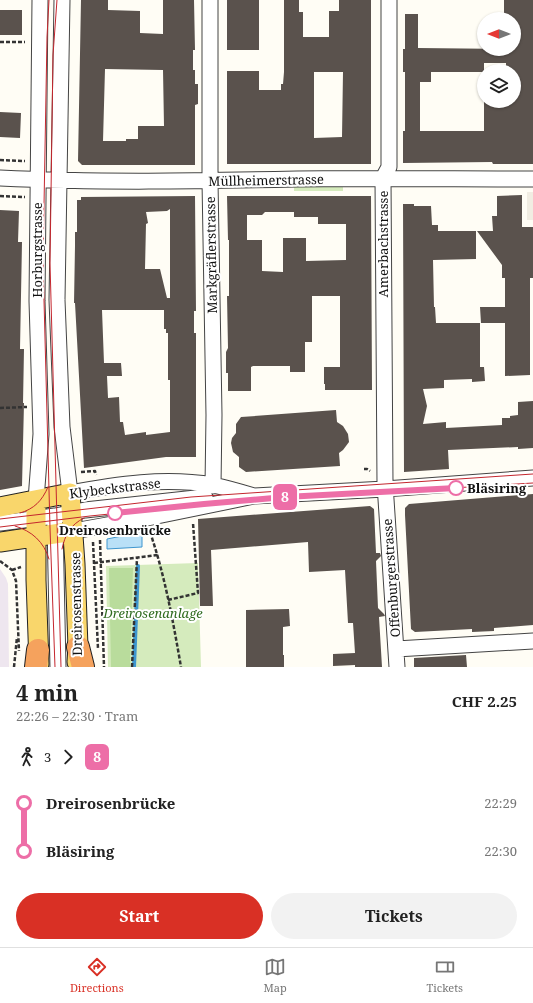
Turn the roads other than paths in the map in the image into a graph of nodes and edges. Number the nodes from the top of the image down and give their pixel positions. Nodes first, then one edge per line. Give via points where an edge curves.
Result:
1 (40, 0) edge
2 (62, 0) edge
3 (210, 0) edge
4 (388, 0) edge
5 (0, 178) edge
6 (383, 178) junction
7 (533, 179) edge
8 (38, 180) junction
9 (59, 180) junction
10 (210, 180) junction
11 (533, 478) edge
12 (213, 486) junction
13 (385, 489) junction
14 (70, 493) junction
15 (254, 496) junction
16 (0, 507) edge
17 (36, 518) junction
18 (0, 523) edge
19 (75, 526) junction
20 (2, 542) edge
21 (36, 566) junction
22 (533, 641) edge
23 (396, 649) junction
24 (84, 657) edge
25 (33, 660) edge
26 (58, 667) edge
27 (397, 667) edge

1 - 8 street, Horburgstrasse
2 - 9 street, Horburgstrasse
3 - 10 street, Markgräflerstrasse
4 - 6 street, Amerbachstrasse via 389,167
5 - 8 street, Müllheimerstrasse
6 - 7 street, Müllheimerstrasse
6 - 10 street, Müllheimerstrasse
6 - 13 street, Amerbachstrasse
8 - 9 street, Müllheimerstrasse
8 - 17 street, Horburgstrasse via 37,301 41,434
9 - 10 street, Müllheimerstrasse
9 - 14 street, Horburgstrasse via 57,300 62,427
10 - 12 street, Markgräflerstrasse
11 - 13 street, Klybeckstrasse
12 - 14 street, Klybeckstrasse via 145,482
12 - 15 street, Klybeckstrasse
13 - 15 street, Klybeckstrasse
13 - 23 street, Offenburgerstrasse
14 - 17 main road, Klybeckstrasse
14 - 19 main road, Dreirosenstrasse
15 - 19 street, Klybeckstrasse
15 - 19 street via 203,498
16 - 17 main road, Klybeckstrasse
17 - 18 street
17 - 19 main road, Klybeckstrasse
17 - 20 main road, Klybeckstrasse
17 - 21 main road
19 - 24 main road, Dreirosenstrasse
19 - 26 street
20 - 21 main road via 14,544 25,550
21 - 25 main road
22 - 23 street
23 - 27 street, Offenburgerstrasse

